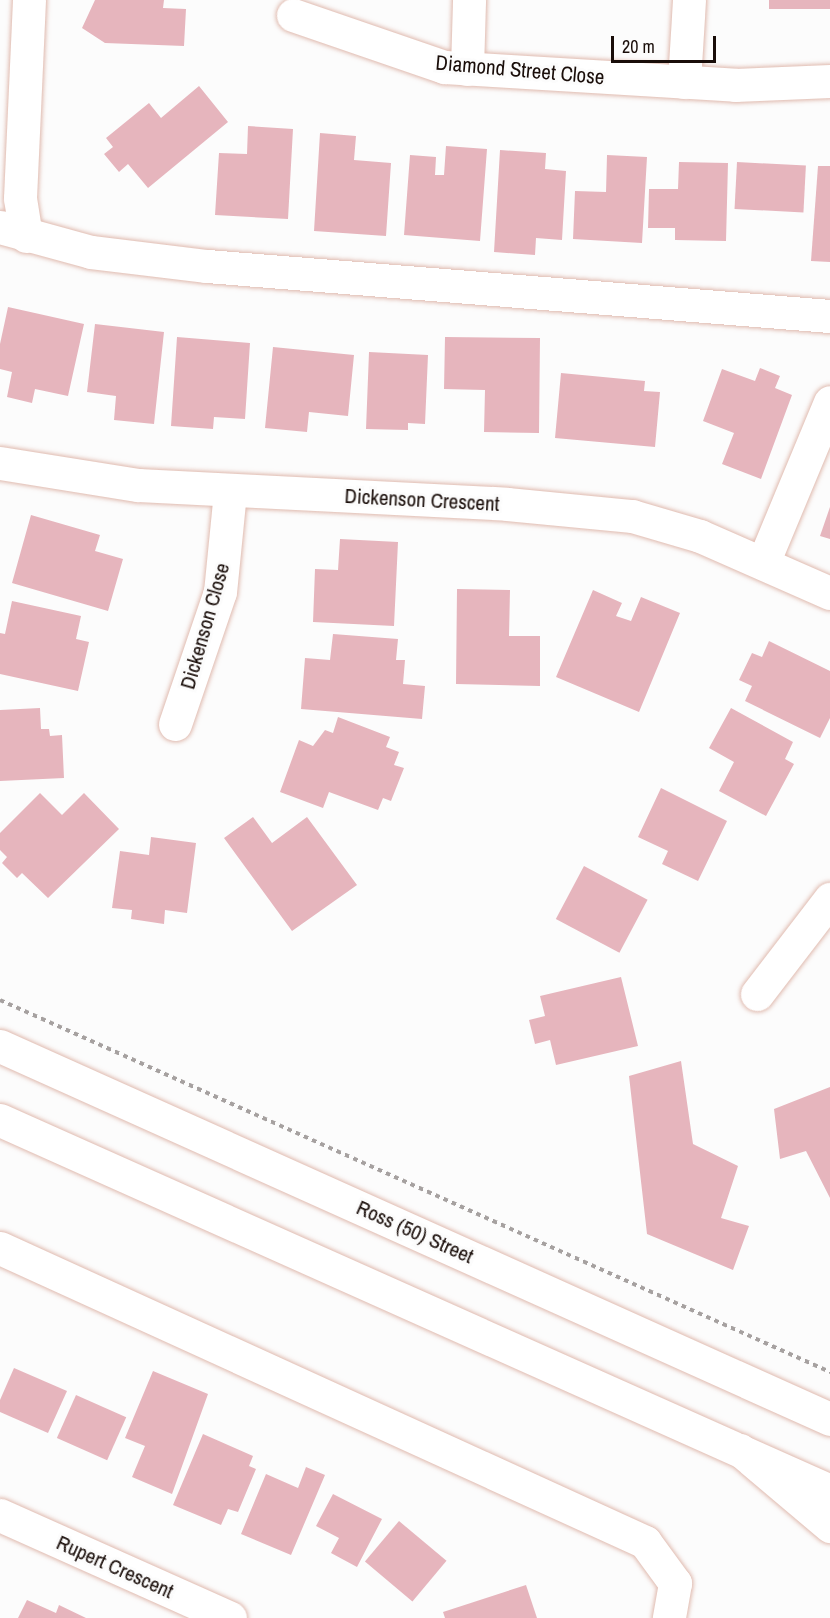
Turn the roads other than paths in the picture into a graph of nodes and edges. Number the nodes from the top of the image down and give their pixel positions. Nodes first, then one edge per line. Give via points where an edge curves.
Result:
1 (29, 0) edge
2 (469, 0) edge
3 (689, 0) edge
4 (293, 15) dead end
5 (467, 69) junction
6 (830, 81) edge
7 (684, 82) junction
8 (13, 232) edge
9 (830, 316) edge
10 (830, 402) edge
11 (0, 463) edge
12 (230, 491) junction
13 (763, 563) junction
14 (830, 593) edge
15 (175, 724) dead end
16 (830, 899) edge
17 (757, 994) dead end
18 (0, 1046) edge
19 (0, 1120) edge
20 (0, 1248) edge
21 (830, 1419) edge
22 (740, 1450) junction
23 (830, 1491) edge
24 (0, 1515) edge
25 (830, 1526) edge
26 (230, 1618) edge
27 (669, 1618) edge

1 - 8 street via 20,198
2 - 5 street
3 - 7 street
4 - 5 street, Diamond Street Close via 425,63
5 - 7 street, Diamond Street Close
6 - 7 street, Diamond Street Close
8 - 9 street via 91,252 207,266
10 - 13 street
11 - 12 street, Dickenson Crescent via 102,480
12 - 13 street, Dickenson Crescent via 507,504 632,516 700,536
12 - 15 street, Dickenson Close via 220,592
13 - 14 street, Dickenson Crescent
16 - 17 street
18 - 21 street, Ross (50) Street
19 - 22 street
20 - 27 street via 645,1542 675,1583
22 - 23 street
22 - 25 street
24 - 26 street, Rupert Crescent

